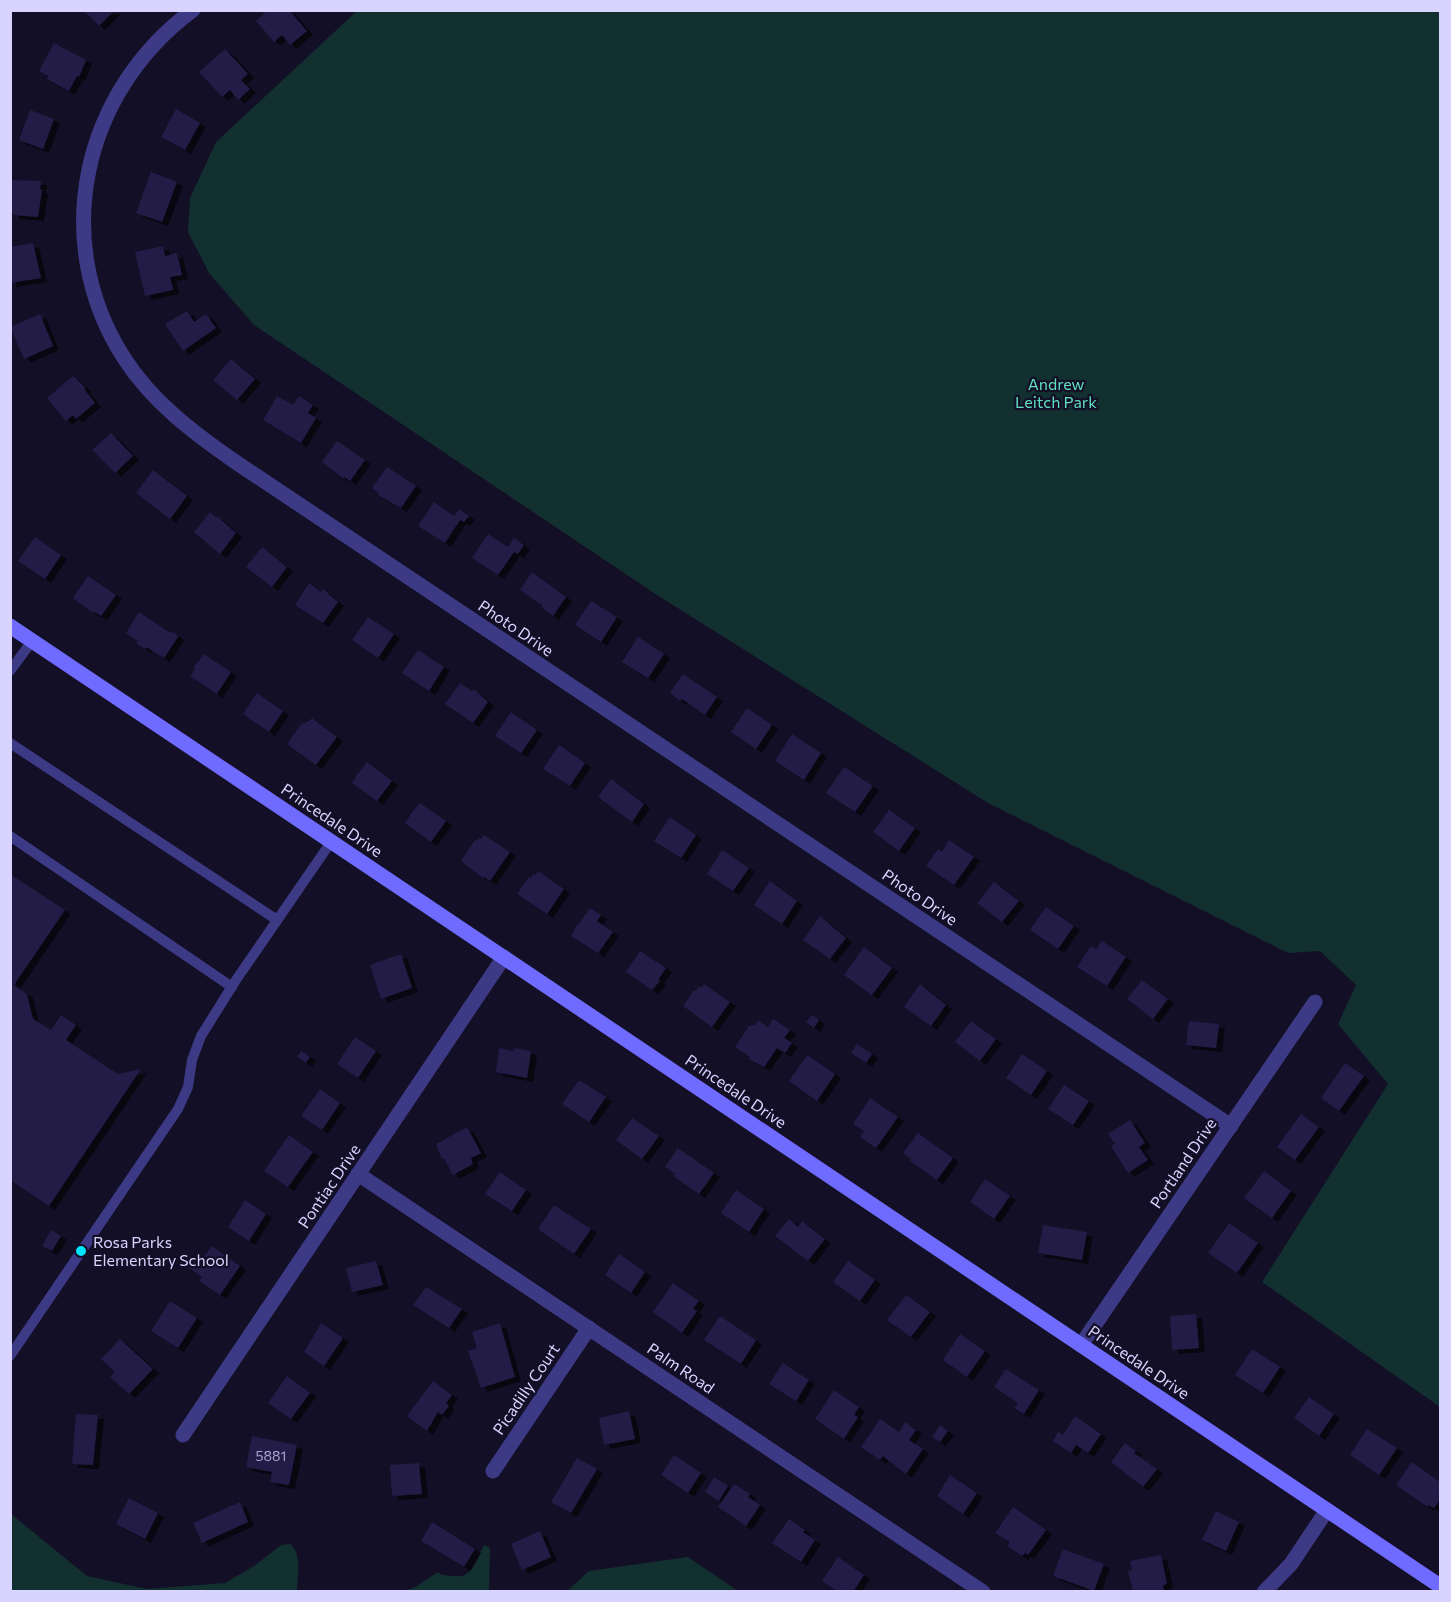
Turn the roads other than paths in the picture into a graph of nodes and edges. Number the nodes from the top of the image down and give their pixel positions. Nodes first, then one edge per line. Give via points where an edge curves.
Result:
1 (193, 10) edge
2 (10, 626) edge
3 (32, 641) junction
4 (10, 671) edge
5 (10, 743) edge
6 (10, 836) edge
7 (331, 842) junction
8 (277, 920) junction
9 (504, 957) junction
10 (232, 987) junction
11 (1315, 1002) dead end
12 (1231, 1126) junction
13 (358, 1174) junction
14 (589, 1328) junction
15 (1081, 1345) junction
16 (10, 1356) edge
17 (183, 1435) dead end
18 (493, 1471) dead end
19 (1327, 1510) junction
20 (1440, 1586) edge
21 (983, 1592) edge
22 (1264, 1592) edge

1 - 12 street, Photo Drive via 141,59 111,106 95,145 82,213 88,273 97,305 124,359 144,386 200,437 237,463
2 - 3 street, Princedale Drive
3 - 4 lane
3 - 7 street, Princedale Drive
5 - 8 lane
6 - 10 lane
7 - 8 lane
7 - 9 street, Princedale Drive
8 - 10 lane
9 - 13 street, Pontiac Drive
9 - 15 street, Princedale Drive
10 - 16 lane via 197,1044 183,1101
11 - 12 street, Portland Drive
12 - 15 street, Portland Drive
13 - 14 street, Palm Road
13 - 17 street, Pontiac Drive
14 - 18 street, Picadilly Court
14 - 21 street, Palm Road
15 - 19 street, Princedale Drive
19 - 20 street, Princedale Drive
19 - 22 street via 1291,1564

